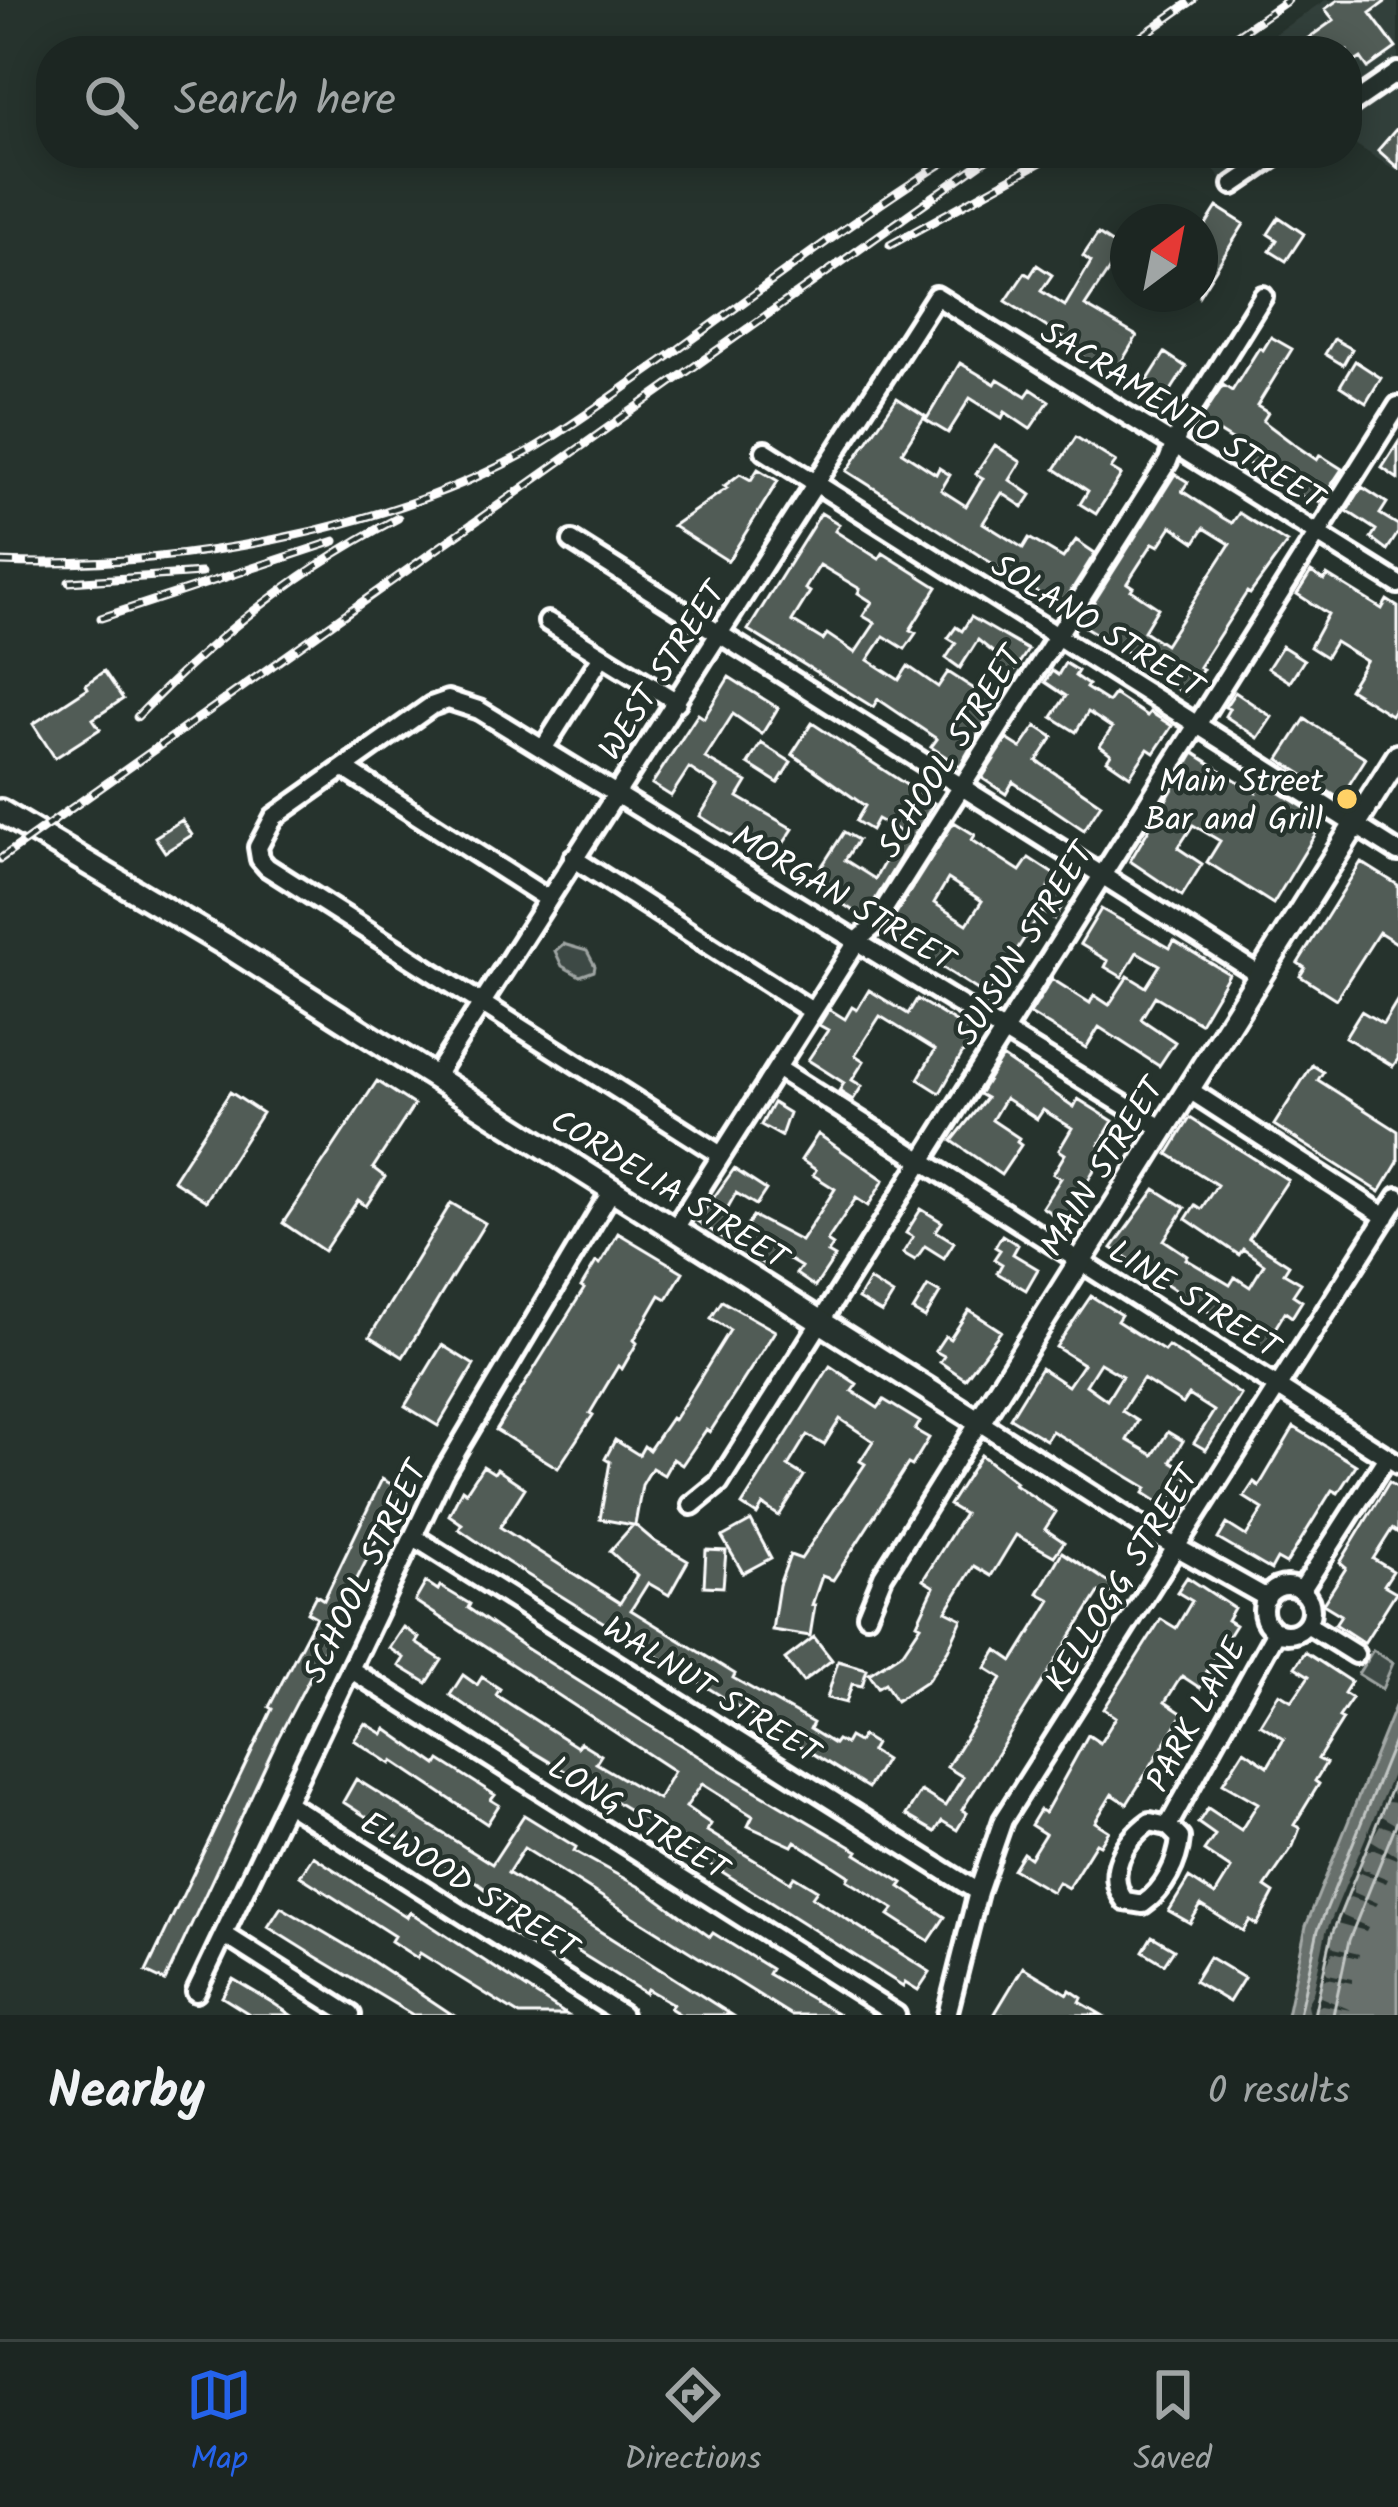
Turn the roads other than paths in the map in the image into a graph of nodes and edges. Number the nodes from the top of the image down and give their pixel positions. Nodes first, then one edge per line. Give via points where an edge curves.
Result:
1 (1398, 72) edge
2 (1362, 97) edge
3 (1257, 168) edge
4 (1233, 184) dead end
5 (936, 296) joint
6 (1263, 296) dead end
7 (1398, 406) edge
8 (1174, 444) junction
9 (764, 451) dead end
10 (816, 484) junction
11 (1318, 533) junction
12 (572, 542) dead end
13 (1398, 584) edge
14 (548, 622) dead end
15 (718, 636) junction
16 (1058, 636) junction
17 (602, 656) junction
18 (677, 703) junction
19 (1197, 723) junction
20 (543, 749) junction
21 (1398, 756) edge
22 (344, 769) junction
23 (961, 788) junction
24 (615, 793) junction
25 (0, 811) edge
26 (1355, 824) junction
27 (1398, 852) edge
28 (573, 858) junction
29 (1100, 875) junction
30 (548, 898) junction
31 (858, 940) junction
32 (1260, 975) junction
33 (481, 1004) junction
34 (812, 1011) junction
35 (1004, 1030) junction
36 (777, 1068) junction
37 (435, 1076) junction
38 (1188, 1089) junction
39 (1163, 1129) junction
40 (721, 1155) junction
41 (921, 1161) junction
42 (612, 1190) junction
43 (1398, 1197) edge
44 (1386, 1217) junction
45 (674, 1230) junction
46 (1080, 1262) junction
47 (820, 1322) junction
48 (1278, 1386) junction
49 (979, 1422) junction
50 (1392, 1460) edge
51 (692, 1505) dead end
52 (414, 1537) junction
53 (1177, 1545) junction
54 (1301, 1591) junction
55 (1267, 1598) junction
56 (868, 1615) dead end
57 (1307, 1624) junction
58 (1276, 1631) junction
59 (1355, 1654) dead end
60 (350, 1670) junction
61 (287, 1803) junction
62 (1168, 1826) junction
63 (978, 1892) junction
64 (225, 1935) junction
65 (196, 1992) dead end
66 (351, 2015) edge
67 (622, 2015) edge
68 (896, 2015) edge
69 (947, 2015) edge

1 - 2 street
3 - 4 street
5 - 8 street, SACRAMENTO STREET
5 - 10 street, WEST STREET
6 - 8 street, SCHOOL STREET
7 - 11 street, SUISUN STREET
8 - 11 street, SACRAMENTO STREET
8 - 16 street, SCHOOL STREET
9 - 10 street, SOLANO STREET
10 - 15 street, WEST STREET
10 - 16 street, SOLANO STREET
11 - 13 street, SACRAMENTO STREET
11 - 19 street, SUISUN STREET
12 - 15 street
14 - 17 street
15 - 18 street, WEST STREET
15 - 23 street
16 - 19 street, SOLANO STREET
16 - 23 street, SCHOOL STREET
17 - 18 street
17 - 20 street
18 - 24 street, WEST STREET
19 - 26 street, SOLANO STREET
19 - 29 street, SUISUN STREET
20 - 22 street, MORGAN STREET via 448,700
20 - 24 street, MORGAN STREET
21 - 26 main road, MAIN STREET
22 - 30 street
22 - 33 street via 274,818 261,835 260,859
23 - 29 street
23 - 31 street, SCHOOL STREET
24 - 28 street, WEST STREET
24 - 31 street, MORGAN STREET
25 - 37 main road, CORDELIA STREET
26 - 27 street, SOLANO STREET
26 - 32 main road, MAIN STREET
28 - 30 street, WEST STREET
28 - 34 street
29 - 32 street
29 - 35 street, SUISUN STREET
30 - 33 street, WEST STREET
31 - 34 street, SCHOOL STREET
31 - 35 street, MORGAN STREET
32 - 38 main road, MAIN STREET
33 - 37 street, WEST STREET
33 - 40 street
34 - 36 street, SCHOOL STREET
35 - 39 street, MORGAN STREET
35 - 41 street, SUISUN STREET
36 - 40 street, SCHOOL STREET
36 - 41 street, LINE STREET
37 - 42 main road, CORDELIA STREET
38 - 39 main road, MAIN STREET
38 - 44 street
39 - 46 main road, MAIN STREET
40 - 45 street, SCHOOL STREET
41 - 46 street, LINE STREET
41 - 47 street, SUISUN STREET
42 - 45 main road, CORDELIA STREET
42 - 52 street, SCHOOL STREET via 443,1474
43 - 44 street, KELLOGG STREET
44 - 48 street, KELLOGG STREET
45 - 47 main road, CORDELIA STREET
46 - 48 street, LINE STREET
46 - 49 main road, MAIN STREET
47 - 49 main road, CORDELIA STREET
47 - 51 street, SUISUN STREET via 719,1483
48 - 50 street, LINE STREET
48 - 53 street, KELLOGG STREET
49 - 53 street, CORDELIA STREET
49 - 56 street, MAIN STREET via 883,1576
50 - 54 street
52 - 60 street, SCHOOL STREET
52 - 63 street, WALNUT STREET
53 - 55 street, CORDELIA STREET
53 - 63 street, KELLOGG STREET via 1004,1820
54 - 55 street via 1279,1588
54 - 57 street via 1311,1610
55 - 58 street via 1265,1620
57 - 58 street
57 - 59 street
58 - 62 street, PARK LANE
60 - 61 street, SCHOOL STREET
60 - 68 street, LONG STREET
61 - 64 street, SCHOOL STREET
61 - 67 street, ELWOOD STREET
62 - 62 street, PARK LANE via 1150,1822 1136,1832 1114,1872 1125,1901 1155,1896 1178,1855 1180,1838
63 - 69 street, KELLOGG STREET
64 - 65 street, SCHOOL STREET
64 - 66 street

